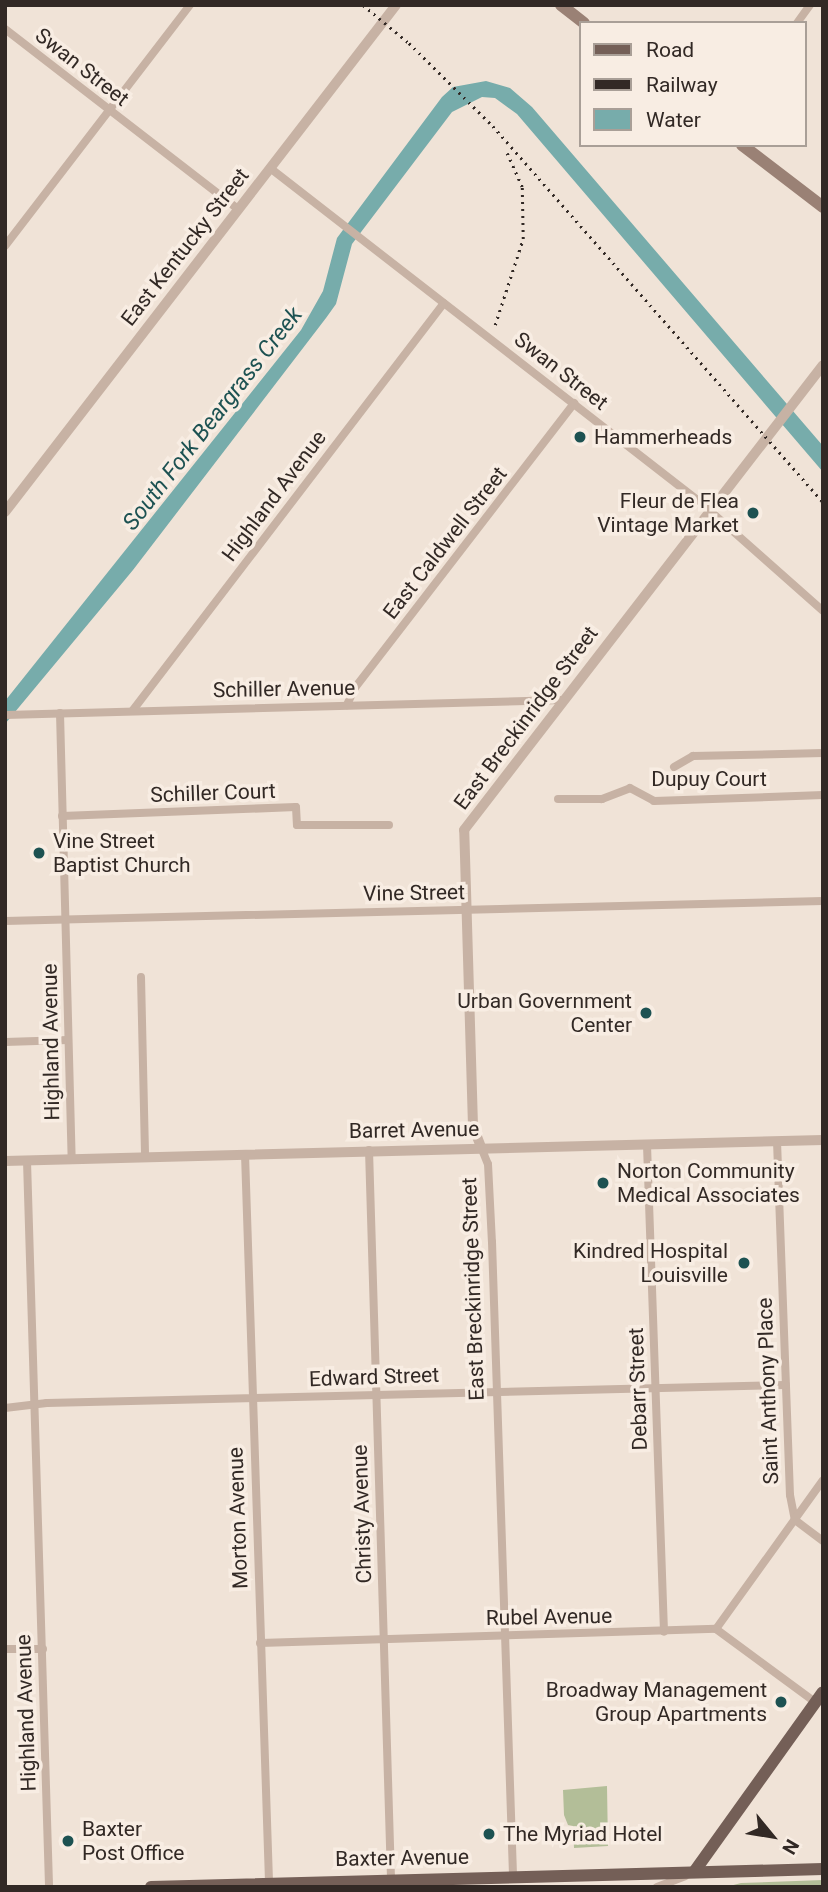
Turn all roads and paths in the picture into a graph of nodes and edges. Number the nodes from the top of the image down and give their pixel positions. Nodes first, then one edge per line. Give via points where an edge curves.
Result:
1 (190, 5) edge
2 (396, 5) edge
3 (561, 5) edge
4 (810, 5) edge
5 (581, 21) edge
6 (798, 21) edge
7 (5, 29) edge
8 (110, 110) junction
9 (745, 147) edge
10 (270, 168) junction
11 (823, 207) edge
12 (238, 209) junction
13 (5, 246) edge
14 (444, 303) junction
15 (823, 365) edge
16 (574, 403) junction
17 (709, 510) junction
18 (5, 512) edge
19 (823, 611) edge
20 (563, 701) junction
21 (347, 705) junction
22 (133, 710) junction
23 (60, 713) junction
24 (5, 715) edge
25 (823, 753) edge
26 (674, 767) dead end
27 (823, 795) edge
28 (558, 799) dead end
29 (62, 816) junction
30 (389, 825) dead end
31 (823, 901) edge
32 (466, 910) junction
33 (65, 920) junction
34 (5, 922) edge
35 (141, 977) dead end
36 (68, 1040) junction
37 (5, 1042) edge
38 (823, 1140) edge
39 (777, 1141) junction
40 (647, 1145) junction
41 (481, 1147) junction
42 (369, 1150) junction
43 (245, 1154) junction
44 (145, 1158) junction
45 (72, 1160) junction
46 (5, 1161) edge
47 (27, 1161) junction
48 (786, 1385) junction
49 (656, 1386) junction
50 (497, 1390) junction
51 (375, 1394) junction
52 (252, 1397) junction
53 (34, 1405) junction
54 (5, 1408) edge
55 (823, 1480) edge
56 (795, 1520) junction
57 (823, 1541) edge
58 (716, 1629) junction
59 (664, 1632) junction
60 (505, 1636) junction
61 (383, 1640) junction
62 (260, 1643) junction
63 (5, 1649) edge
64 (43, 1649) junction
65 (819, 1697) edge
66 (823, 1869) edge
67 (694, 1872) junction
68 (513, 1875) junction
69 (391, 1877) junction
70 (567, 1877) junction
71 (269, 1881) junction
72 (49, 1887) edge
73 (150, 1887) edge
74 (597, 1887) edge
75 (657, 1887) edge

1 - 8 street
2 - 10 street, East Kentucky Street
3 - 5 main road
4 - 6 street
7 - 8 street, Swan Street
8 - 12 street, Swan Street
8 - 13 street
9 - 11 main road
10 - 12 street, East Kentucky Street
10 - 14 street, Swan Street
12 - 18 street, East Kentucky Street
14 - 16 street, Swan Street
14 - 22 street, Highland Avenue
15 - 17 street, East Breckinridge Street
16 - 17 street, Swan Street
16 - 21 street, East Caldwell Street
17 - 19 street, Swan Street
17 - 20 street, East Breckinridge Street
20 - 21 street, Schiller Avenue
20 - 32 street, East Breckinridge Street via 464,830
21 - 22 street, Schiller Avenue
22 - 23 street, Schiller Avenue
23 - 24 street, Schiller Avenue
23 - 29 street, Highland Avenue
25 - 26 street via 693,756
27 - 28 street, Dupuy Court via 653,801 630,788 602,799
29 - 30 street, Schiller Court via 296,807 297,825
29 - 33 street, Highland Avenue
31 - 32 street, Vine Street
32 - 33 street, Vine Street
32 - 41 street, East Breckinridge Street via 473,1126
33 - 34 street, Vine Street
33 - 36 street, Highland Avenue
35 - 44 street
36 - 37 street
36 - 45 street, Highland Avenue
38 - 39 street, Barret Avenue
39 - 40 street, Barret Avenue
39 - 48 street, Saint Anthony Place
40 - 41 street, Barret Avenue
40 - 49 street, Debarr Street
41 - 42 street, Barret Avenue
41 - 50 street, East Breckinridge Street via 488,1164
42 - 43 street, Barret Avenue
42 - 51 street, Christy Avenue
43 - 44 street, Barret Avenue
43 - 52 street, Morton Avenue
44 - 45 street, Barret Avenue
45 - 47 street, Barret Avenue
46 - 47 street, Barret Avenue
47 - 53 street, Highland Avenue
48 - 49 street, Edward Street
48 - 56 street, Saint Anthony Place
49 - 50 street, Edward Street
49 - 59 street, Debarr Street
50 - 51 street, Edward Street
50 - 60 street, East Breckinridge Street
51 - 52 street, Edward Street
51 - 61 street, Christy Avenue
52 - 53 street, Edward Street
52 - 62 street, Morton Avenue
53 - 54 street, Edward Street
53 - 64 street, Highland Avenue
55 - 56 street
56 - 57 street
56 - 58 street
58 - 59 street, Rubel Avenue
58 - 65 street
59 - 60 street, Rubel Avenue
60 - 61 street, Rubel Avenue
60 - 68 street, East Breckinridge Street
61 - 62 street, Rubel Avenue
61 - 69 street, Christy Avenue
62 - 71 street, Morton Avenue
63 - 64 street
64 - 72 street, Highland Avenue
65 - 67 main road
66 - 67 main road, Baxter Avenue
67 - 70 main road, Baxter Avenue
67 - 75 street
68 - 69 main road, Baxter Avenue
68 - 70 main road, Baxter Avenue
69 - 71 main road, Baxter Avenue
70 - 74 main road
71 - 73 main road, Baxter Avenue

